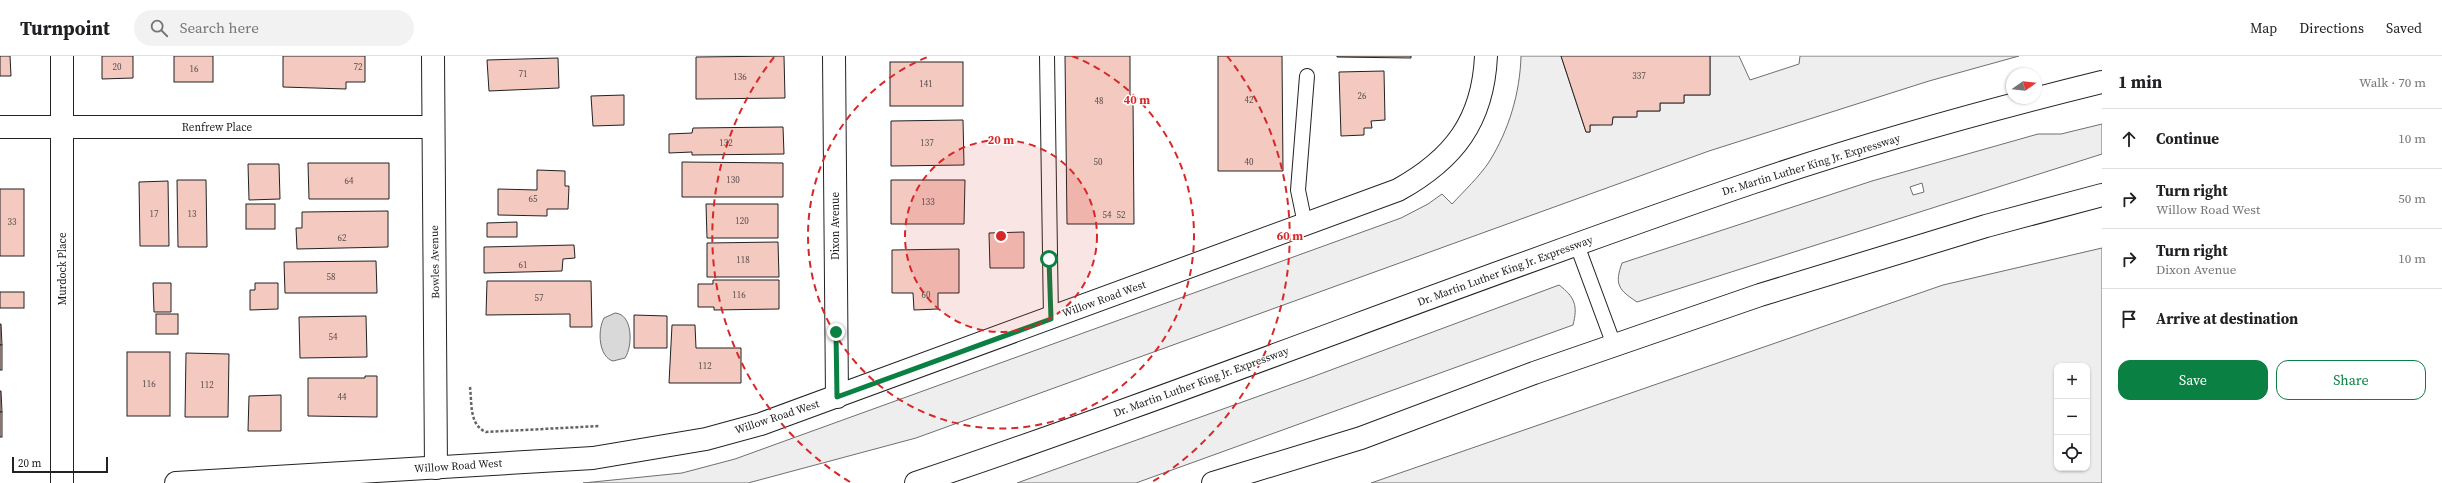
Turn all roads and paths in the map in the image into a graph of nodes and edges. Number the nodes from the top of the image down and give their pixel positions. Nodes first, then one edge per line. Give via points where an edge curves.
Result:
1 (62, 56) edge
2 (433, 56) edge
3 (834, 56) edge
4 (1047, 56) edge
5 (1486, 56) edge
6 (1307, 76) dead end
7 (2102, 82) edge
8 (0, 127) edge
9 (433, 127) junction
10 (61, 128) junction
11 (2102, 194) edge
12 (1305, 224) junction
13 (1577, 245) junction
14 (1051, 319) junction
15 (1614, 345) junction
16 (470, 387) dead end
17 (837, 397) junction
18 (601, 426) dead end
19 (1361, 438) junction
20 (436, 468) junction
21 (62, 483) edge
22 (176, 483) edge
23 (916, 483) edge
24 (1213, 483) edge
25 (1260, 483) edge

1 - 10 main road, Murdock Place
2 - 9 main road, Bowles Avenue
3 - 17 main road, Dixon Avenue
4 - 14 lane
5 - 12 main road, Willow Road West via 1476,111 1466,132 1451,152 1421,177 1398,190
6 - 12 lane via 1298,190
7 - 13 main road, Dr. Martin Luther King Jr. Expressway via 1752,182
8 - 10 main road, Renfrew Place
9 - 10 main road, Renfrew Place
9 - 20 main road, Bowles Avenue
10 - 21 main road, Murdock Place
11 - 15 main road via 1863,263
12 - 14 main road, Willow Road West
13 - 15 lane
13 - 23 main road, Dr. Martin Luther King Jr. Expressway via 1060,434
14 - 17 main road, Willow Road West
15 - 19 main road
16 - 18 path via 474,421 478,428 486,432
17 - 20 main road, Willow Road West via 761,424 706,439 649,450 593,458
19 - 24 main road
19 - 25 main road
20 - 22 main road, Willow Road West

